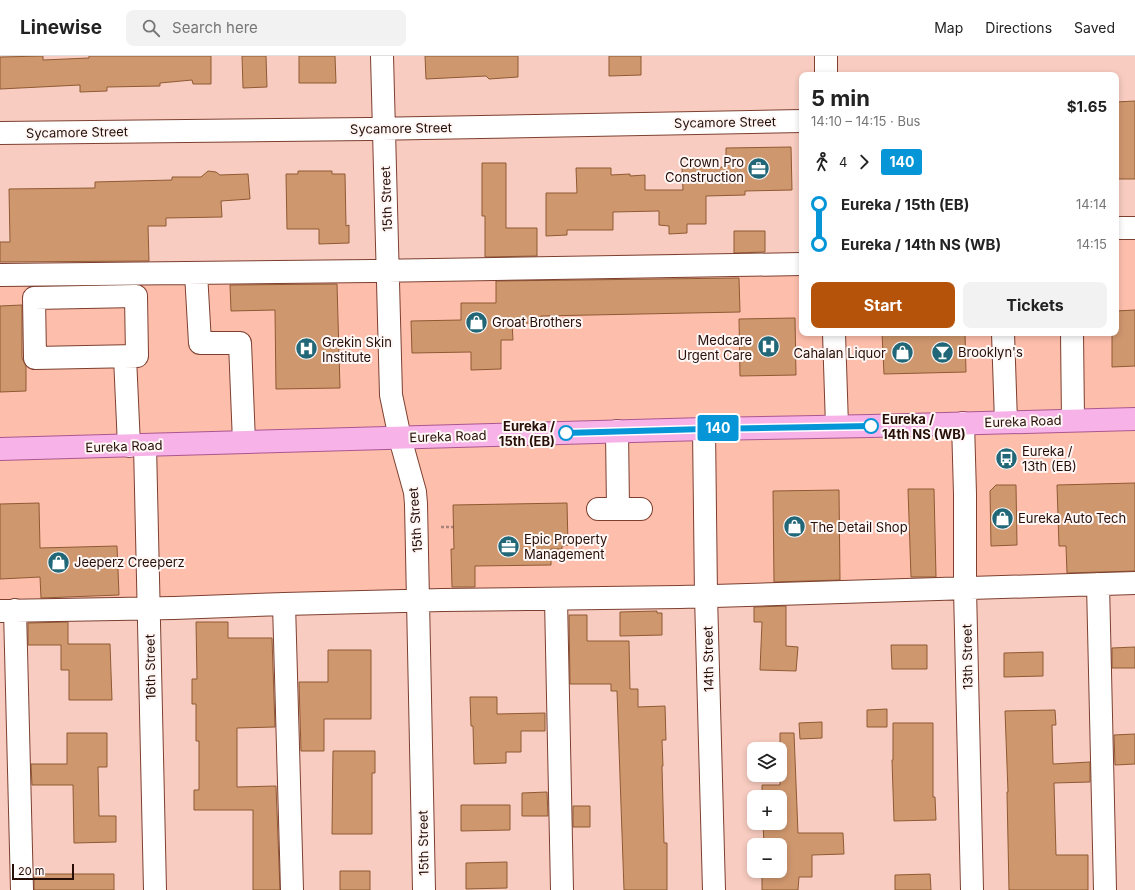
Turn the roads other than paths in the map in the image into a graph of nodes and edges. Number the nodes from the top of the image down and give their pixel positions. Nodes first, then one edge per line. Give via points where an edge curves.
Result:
1 (382, 56) edge
2 (826, 56) edge
3 (826, 72) edge
4 (799, 121) edge
5 (384, 129) junction
6 (0, 133) edge
7 (1119, 228) edge
8 (1135, 228) edge
9 (799, 264) edge
10 (388, 271) junction
11 (196, 273) junction
12 (82, 274) junction
13 (0, 275) edge
14 (82, 297) junction
15 (834, 336) edge
16 (1003, 336) edge
17 (1072, 336) edge
18 (125, 357) junction
19 (1135, 419) edge
20 (1073, 420) junction
21 (1006, 422) junction
22 (963, 423) junction
23 (837, 426) junction
24 (704, 429) junction
25 (617, 431) junction
26 (400, 438) junction
27 (244, 442) junction
28 (137, 445) junction
29 (0, 449) edge
30 (641, 509) dead end
31 (641, 583) dead end
32 (1135, 583) edge
33 (599, 584) dead end
34 (1098, 584) junction
35 (965, 589) junction
36 (706, 596) junction
37 (556, 599) junction
38 (418, 601) junction
39 (284, 604) junction
40 (148, 608) junction
41 (7, 611) edge
42 (22, 890) edge
43 (155, 890) edge
44 (292, 890) edge
45 (424, 890) edge
46 (562, 890) edge
47 (714, 890) edge
48 (972, 890) edge
49 (1105, 890) edge

1 - 5 street, 15th Street
2 - 3 street
4 - 5 street, Sycamore Street
5 - 6 street, Sycamore Street
5 - 10 street, 15th Street
7 - 8 street
9 - 10 street
10 - 11 street
10 - 26 street, 15th Street via 391,395
11 - 12 street
11 - 27 street via 200,342 240,342
12 - 13 street
12 - 14 street
14 - 18 street via 136,296 137,356
14 - 18 street via 34,298 35,358
15 - 23 street
16 - 21 street
17 - 20 street
18 - 28 street, 16th Street
19 - 20 main road, Eureka Road
20 - 21 main road, Eureka Road
21 - 22 main road, Eureka Road
22 - 23 main road, Eureka Road
22 - 35 street, 13th Street
23 - 24 main road, Eureka Road
24 - 25 main road, Eureka Road
24 - 36 street, 14th Street
25 - 26 main road, Eureka Road
25 - 30 street via 608,509
26 - 27 main road, Eureka Road
26 - 38 street, 15th Street via 415,492
27 - 28 main road, Eureka Road
28 - 29 main road, Eureka Road
28 - 40 street, 16th Street
31 - 33 street
32 - 34 street
34 - 35 street
34 - 49 street
35 - 36 street
35 - 48 street, 13th Street
36 - 37 street
36 - 47 street, 14th Street
37 - 38 street
37 - 46 street
38 - 39 street
38 - 45 street, 15th Street
39 - 40 street
39 - 44 street
40 - 41 street
40 - 43 street, 16th Street
41 - 42 street

